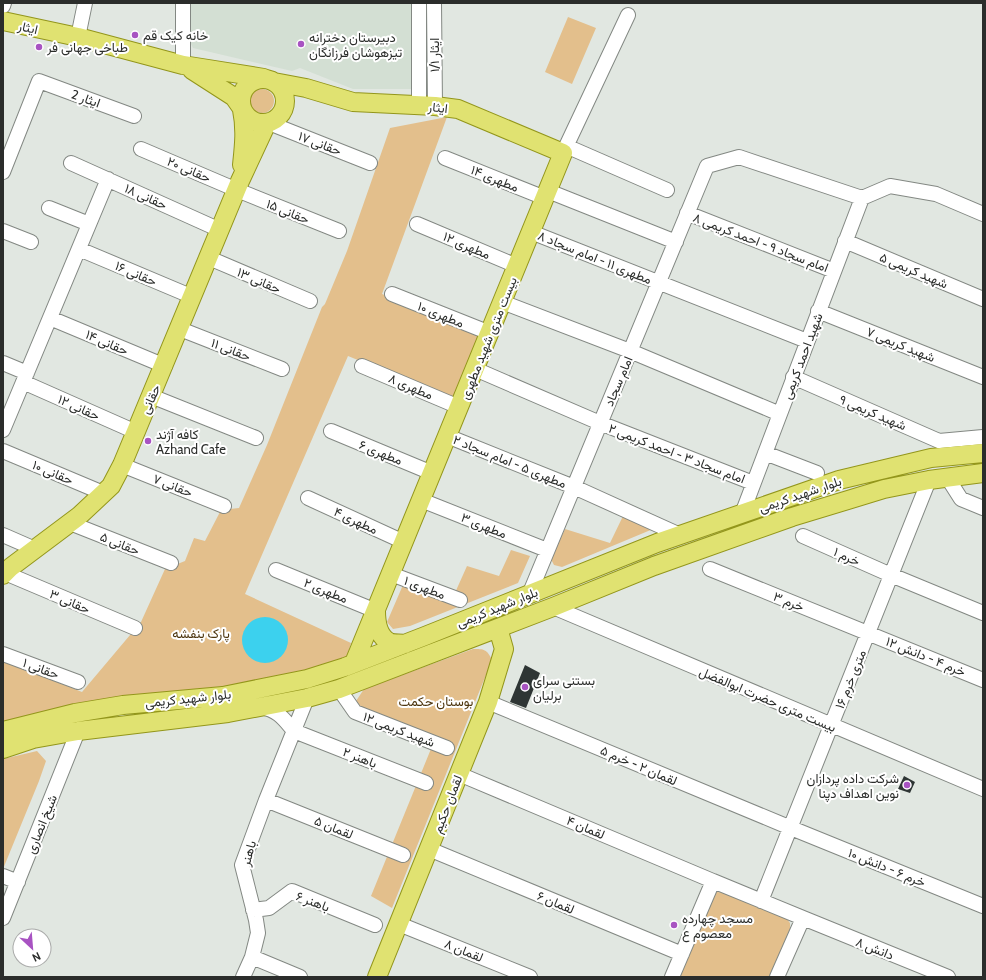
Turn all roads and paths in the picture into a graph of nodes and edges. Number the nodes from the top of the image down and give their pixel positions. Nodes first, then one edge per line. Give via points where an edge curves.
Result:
1 (4, 3) edge
2 (85, 3) edge
3 (183, 3) edge
4 (419, 3) edge
5 (434, 3) edge
6 (3, 6) edge
7 (628, 15) dead end
8 (3, 21) edge
9 (78, 37) junction
10 (182, 65) junction
11 (269, 80) junction
12 (306, 88) junction
13 (285, 99) junction
14 (427, 106) junction
15 (241, 109) junction
16 (134, 116) dead end
17 (268, 123) junction
18 (141, 149) dead end
19 (565, 150) junction
20 (445, 158) dead end
21 (71, 163) dead end
22 (370, 163) dead end
23 (3, 172) edge
24 (108, 179) junction
25 (239, 185) junction
26 (667, 190) dead end
27 (546, 195) junction
28 (862, 198) junction
29 (49, 208) dead end
30 (688, 213) junction
31 (983, 214) edge
32 (89, 224) junction
33 (417, 224) dead end
34 (220, 230) junction
35 (3, 231) edge
36 (339, 231) dead end
37 (531, 232) junction
38 (845, 241) junction
39 (31, 242) dead end
40 (676, 242) junction
41 (79, 249) junction
42 (209, 258) junction
43 (517, 266) junction
44 (834, 271) junction
45 (659, 282) junction
46 (392, 294) dead end
47 (193, 297) junction
48 (983, 299) edge
49 (310, 301) dead end
50 (502, 302) junction
51 (818, 311) junction
52 (50, 318) junction
53 (180, 329) junction
54 (490, 333) junction
55 (807, 341) junction
56 (630, 351) junction
57 (3, 363) edge
58 (164, 366) junction
59 (362, 366) dead end
60 (282, 368) dead end
61 (475, 369) junction
62 (25, 377) junction
63 (793, 377) junction
64 (983, 377) edge
65 (151, 396) junction
66 (459, 407) junction
67 (780, 414) junction
68 (600, 423) junction
69 (3, 430) edge
70 (331, 431) dead end
71 (136, 432) junction
72 (447, 436) junction
73 (983, 437) edge
74 (256, 438) dead end
75 (940, 448) junction
76 (3, 451) edge
77 (765, 452) junction
78 (983, 453) edge
79 (122, 465) junction
80 (983, 472) edge
81 (432, 473) junction
82 (816, 473) dead end
83 (938, 478) junction
84 (753, 483) junction
85 (574, 487) junction
86 (103, 493) junction
87 (308, 498) dead end
88 (421, 500) junction
89 (224, 506) dead end
90 (983, 508) edge
91 (742, 514) junction
92 (70, 523) junction
93 (3, 535) edge
94 (680, 535) junction
95 (803, 536) dead end
96 (404, 542) junction
97 (35, 549) junction
98 (547, 550) junction
99 (171, 563) dead end
100 (710, 569) dead end
101 (276, 570) dead end
102 (4, 574) edge
103 (391, 574) junction
104 (891, 575) junction
105 (529, 595) junction
106 (460, 600) dead end
107 (553, 608) junction
108 (376, 611) junction
109 (983, 613) edge
110 (135, 628) dead end
111 (498, 628) junction
112 (868, 633) junction
113 (405, 644) junction
114 (3, 654) edge
115 (354, 664) junction
116 (983, 680) edge
117 (78, 682) dead end
118 (339, 689) junction
119 (307, 698) junction
120 (488, 702) junction
121 (261, 707) junction
122 (831, 726) junction
123 (3, 731) edge
124 (78, 731) junction
125 (294, 731) junction
126 (447, 748) dead end
127 (3, 749) edge
128 (459, 774) junction
129 (426, 783) dead end
130 (983, 789) edge
131 (266, 800) junction
132 (791, 828) junction
133 (429, 849) junction
134 (403, 854) dead end
135 (3, 876) edge
136 (713, 881) junction
137 (18, 882) junction
138 (762, 901) junction
139 (983, 906) edge
140 (253, 910) junction
141 (3, 918) edge
142 (802, 918) junction
143 (399, 924) junction
144 (375, 925) dead end
145 (682, 954) junction
146 (252, 957) junction
147 (243, 977) edge
148 (300, 977) edge
149 (377, 977) edge
150 (530, 977) edge
151 (672, 977) edge
152 (777, 977) edge
153 (948, 977) edge

1 - 6 street
2 - 9 street
3 - 10 street
4 - 14 street
5 - 14 street, ایثار ۱/۱
7 - 19 street, بیست متری شهید مطهری
8 - 9 main road, ایثار
9 - 10 main road, ایثار
10 - 11 main road, ایثار
10 - 15 main road via 234,97
11 - 12 main road, ایثار
11 - 13 main road via 280,87
11 - 15 main road via 253,81 244,88 240,99
12 - 13 main road via 291,91
12 - 14 main road, ایثار via 353,102
13 - 17 main road via 283,111
14 - 19 main road, ایثار via 458,110
15 - 17 main road via 251,121
15 - 25 main road via 245,137
16 - 23 street, ایثار 2 via 39,81
17 - 22 street, حقانی ۱۷
17 - 25 main road
18 - 25 street, حقانی ۲۰
19 - 26 street
19 - 27 main road, بیست متری شهید مطهری
20 - 27 street, مطهری ۱۴
21 - 24 street, حقانی ۱۸
24 - 32 street
24 - 34 street, حقانی ۱۸
25 - 34 main road, حقانی
25 - 36 street, حقانی ۱۵
27 - 37 main road, بیست متری شهید مطهری
27 - 40 street, مطهری ۱۴
28 - 30 street, امام سجاد via 739,158 707,166
28 - 31 street via 890,186 936,194
28 - 38 street, شهید احمد کریمی
29 - 32 street
30 - 40 street, امام سجاد
30 - 44 street, امام سجاد ۹ - احمد کریمی ۸
32 - 41 street
33 - 43 street, مطهری ۱۲
34 - 42 main road, حقانی
35 - 39 street
37 - 43 main road, بیست متری شهید مطهری
37 - 45 street, مطهری ۱۱ - امام سجاد ۸
38 - 44 street, شهید احمد کریمی
38 - 48 street, شهید کریمی ۵
40 - 45 street, امام سجاد
41 - 47 street, حقانی ۱۶
41 - 52 street
42 - 47 main road, حقانی
42 - 49 street, حقانی ۱۳
43 - 50 main road, بیست متری شهید مطهری
44 - 51 street, شهید احمد کریمی
45 - 55 street, مطهری ۱۱ - امام سجاد ۸
45 - 56 street, امام سجاد
46 - 54 street, مطهری ۱۰
47 - 53 main road, حقانی
50 - 54 main road, بیست متری شهید مطهری
50 - 56 street
51 - 55 street, شهید احمد کریمی
51 - 64 street, شهید کریمی ۷
52 - 58 street, حقانی ۱۴
52 - 62 street
53 - 58 main road, حقانی
53 - 60 street, حقانی ۱۱
54 - 61 main road, بیست متری شهید مطهری
55 - 63 street, شهید احمد کریمی
56 - 67 street
56 - 68 street, امام سجاد
57 - 62 street, حقانی ۱۲
58 - 65 main road, حقانی
59 - 66 street, مطهری ۸
61 - 66 main road, بیست متری شهید مطهری
61 - 68 street, امام سجاد ۳ - احمد کریمی ۲
62 - 69 street
62 - 71 street, حقانی ۱۲
63 - 67 street, شهید احمد کریمی
63 - 75 street, شهید کریمی ۹
65 - 71 main road, حقانی
65 - 74 street
66 - 72 main road, بیست متری شهید مطهری
67 - 77 street, شهید احمد کریمی
68 - 84 street, امام سجاد ۳ - احمد کریمی ۲
68 - 85 street, امام سجاد
70 - 81 street, مطهری ۶
71 - 79 main road, حقانی
72 - 81 main road, بیست متری شهید مطهری
72 - 85 street, مطهری ۵ - امام سجاد ۲
73 - 75 street
75 - 78 main road, بلوار شهید کریمی
75 - 91 main road, بلوار شهید کریمی
76 - 86 street, حقانی ۱۰
77 - 82 street
77 - 84 street, شهید احمد کریمی
79 - 86 main road, حقانی via 111,486
79 - 89 street, حقانی ۷
80 - 83 main road, بلوار شهید کریمی
81 - 88 main road, بیست متری شهید مطهری
83 - 90 street via 961,499
83 - 104 street, ۱۶ متری خرم
83 - 107 main road, بلوار شهید کریمی via 884,489 792,517 654,566
84 - 91 street, شهید احمد کریمی
85 - 94 street, مطهری ۵ - امام سجاد ۲
85 - 98 street, امام سجاد
86 - 92 main road, حقانی
87 - 96 street, مطهری ۴
88 - 96 main road, بیست متری شهید مطهری
88 - 98 street, مطهری ۳
91 - 94 main road, بلوار شهید کریمی
92 - 97 main road, حقانی
92 - 99 street, حقانی ۵
93 - 97 street
94 - 105 main road, بلوار شهید کریمی
95 - 104 street, خرم ۱
96 - 103 main road, بیست متری شهید مطهری
97 - 102 main road, حقانی
98 - 105 street, امام سجاد
100 - 112 street, خرم ۳
101 - 108 street, مطهری ۲
102 - 110 street, حقانی ۳
103 - 106 street, مطهری ۱
103 - 108 main road, بیست متری شهید مطهری
104 - 109 street, خرم ۱
104 - 112 street, ۱۶ متری خرم
105 - 113 main road, بلوار شهید کریمی
107 - 111 main road, بلوار شهید کریمی
107 - 122 street, بیست متری حضرت ابوالفضل
108 - 113 main road via 376,622 383,638 390,642
108 - 115 main road, بیست متری شهید مطهری
111 - 118 main road, بلوار شهید کریمی
111 - 120 main road, لقمان حکیم via 504,649
112 - 116 street, خرم ۴ - دانش ۱۲
112 - 122 street, ۱۶ متری خرم
113 - 115 main road, بلوار شهید کریمی
114 - 117 street, حقانی ۱
115 - 123 main road, بلوار شهید کریمی via 307,679 223,696 124,705
118 - 119 main road, بلوار شهید کریمی
118 - 126 street, شهید کریمی ۱۲ via 355,712
119 - 121 main road, بلوار شهید کریمی
119 - 125 street, باهنر
120 - 128 main road, لقمان حکیم
120 - 132 street, لقمان ۲ - خرم ۵
121 - 124 main road, بلوار شهید کریمی
121 - 125 street via 281,715
122 - 130 street, بیست متری حضرت ابوالفضل
122 - 132 street, ۱۶ متری خرم
124 - 127 main road, بلوار شهید کریمی
124 - 137 street, شیخ انصاری
125 - 129 street, باهنر ۲
125 - 131 street, باهنر
128 - 133 main road, لقمان حکیم
128 - 136 street, لقمان ۴
131 - 134 street, لقمان ۵
131 - 140 street, باهنر via 242,865
132 - 138 street, ۱۶ متری خرم
132 - 139 street, خرم ۶ - دانش ۱۰
133 - 143 main road, لقمان حکیم
133 - 145 street, لقمان ۶
135 - 137 street
136 - 138 street, لقمان ۴
136 - 145 street
137 - 141 street, شیخ انصاری
138 - 142 street, دانش ۸
140 - 144 street, باهنر ۶ via 269,908 292,891
140 - 146 street, باهنر via 258,933
142 - 152 street
142 - 153 street, دانش ۸
143 - 149 main road, لقمان حکیم
143 - 150 street, لقمان ۸
145 - 151 street
146 - 147 street, باهنر
146 - 148 street

